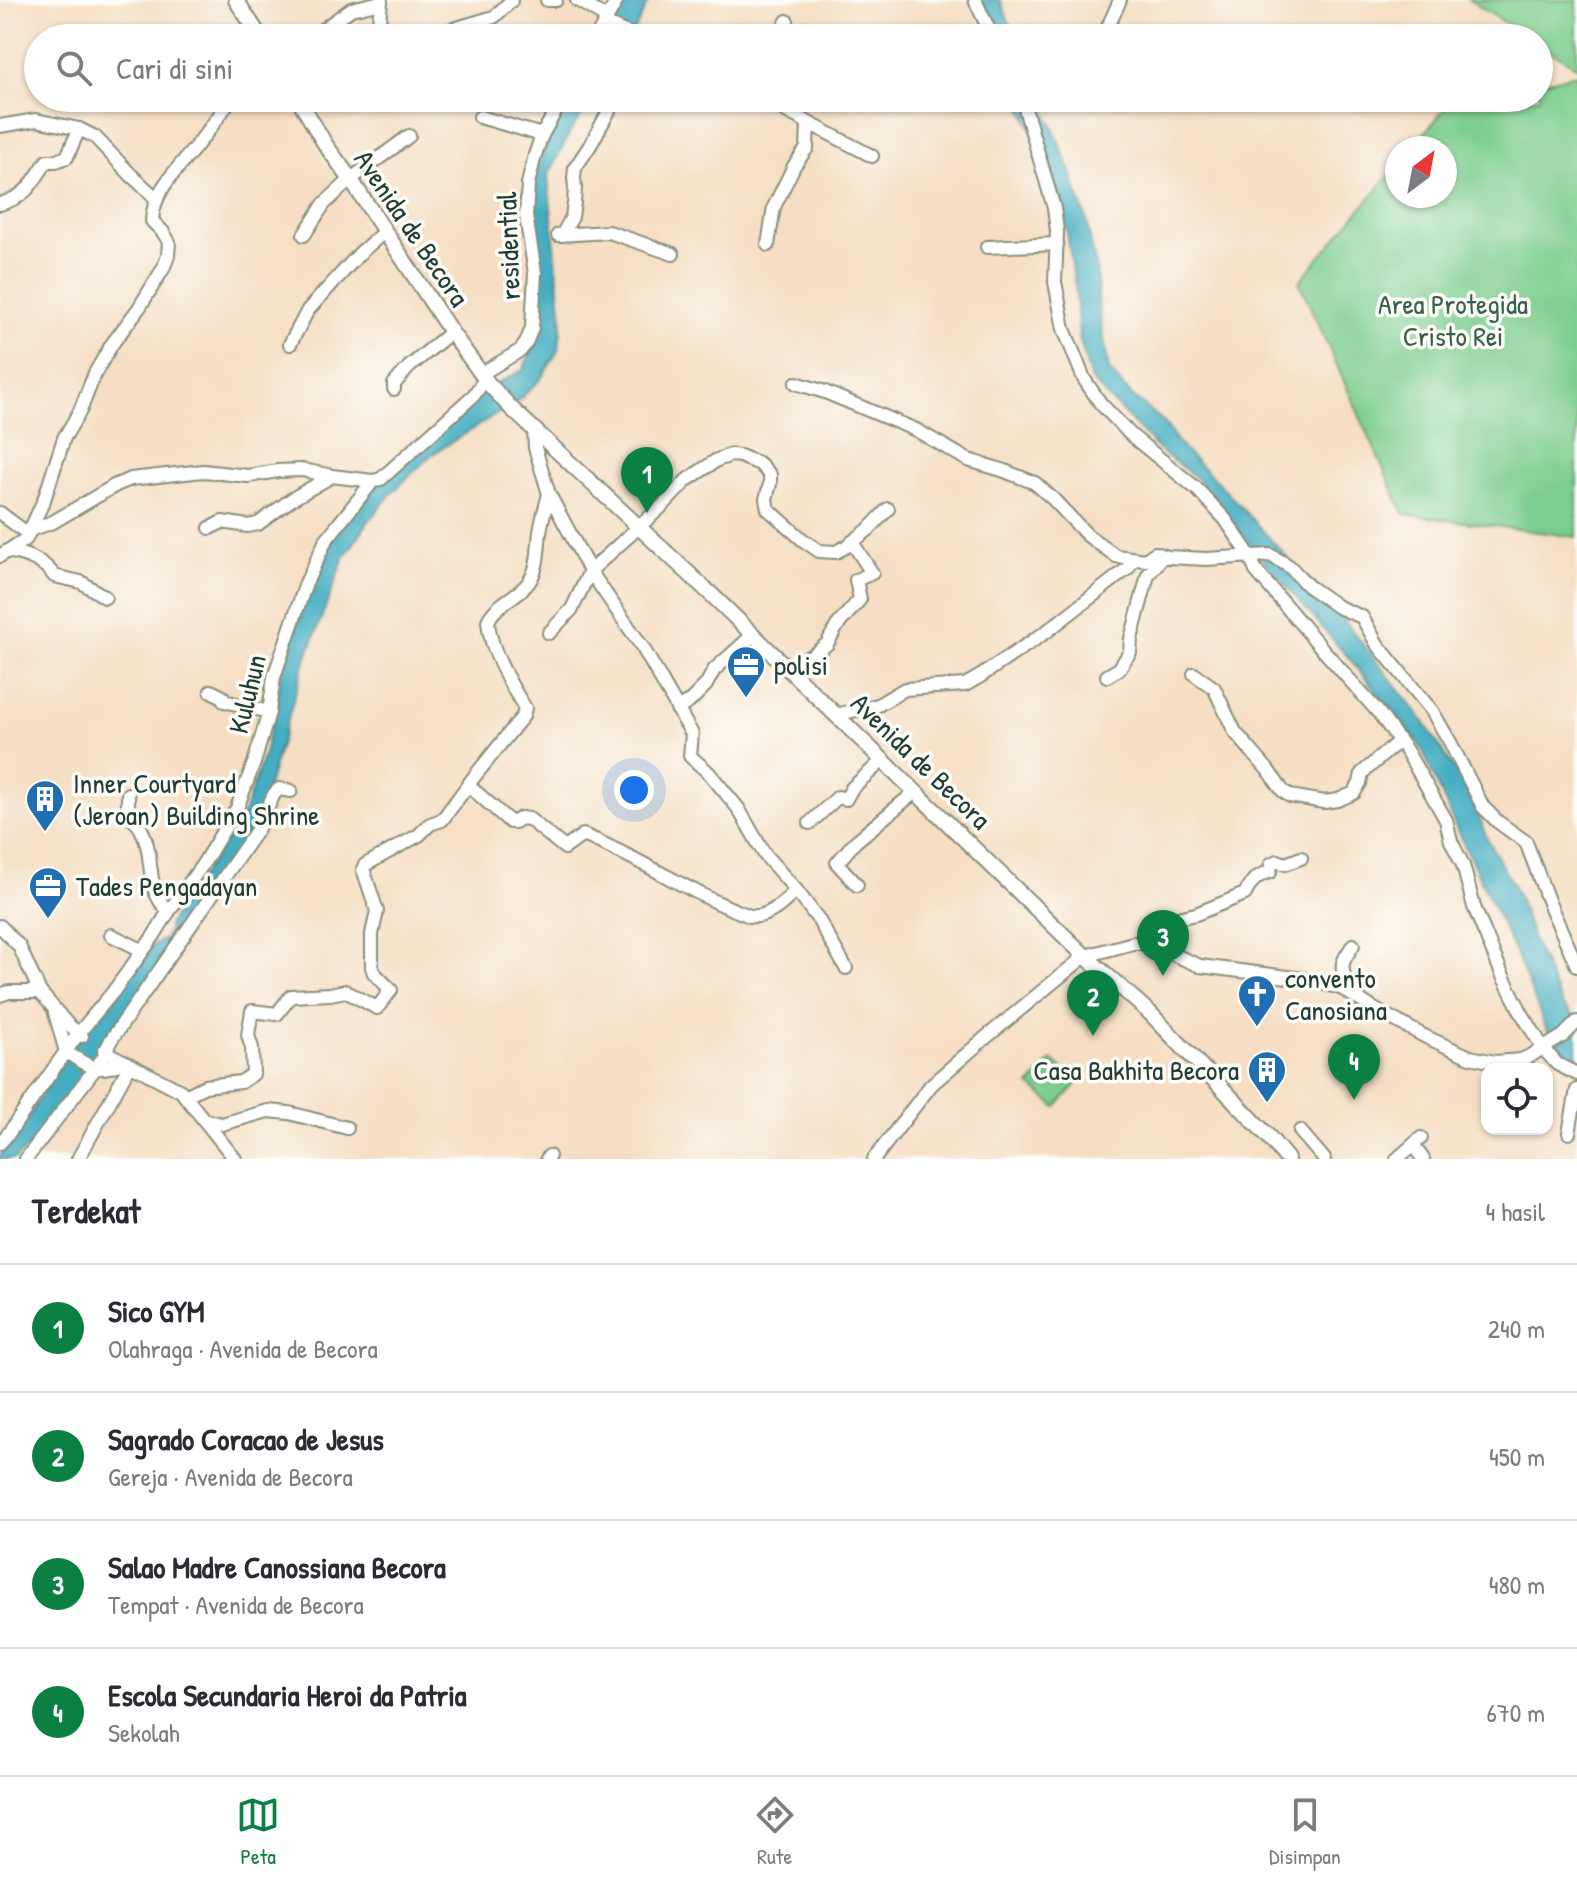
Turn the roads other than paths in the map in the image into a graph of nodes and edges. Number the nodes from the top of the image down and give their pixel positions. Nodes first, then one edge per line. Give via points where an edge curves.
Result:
1 (236, 0) edge
2 (547, 0) edge
3 (556, 0) edge
4 (577, 0) edge
5 (617, 0) edge
6 (975, 0) edge
7 (1120, 0) edge
8 (381, 1) edge
9 (511, 1) edge
10 (787, 21) dead end
11 (607, 22) junction
12 (252, 24) edge
13 (330, 24) edge
14 (379, 24) edge
15 (470, 24) edge
16 (611, 24) edge
17 (785, 24) edge
18 (986, 24) edge
19 (1109, 24) edge
20 (221, 112) edge
21 (306, 112) edge
22 (555, 112) edge
23 (608, 112) edge
24 (787, 112) edge
25 (1026, 112) edge
26 (480, 117) dead end
27 (808, 123) junction
28 (0, 126) edge
29 (79, 129) junction
30 (542, 135) junction
31 (409, 136) dead end
32 (872, 156) dead end
33 (351, 179) junction
34 (157, 199) junction
35 (0, 204) edge
36 (384, 232) junction
37 (304, 235) dead end
38 (1057, 244) junction
39 (768, 245) dead end
40 (987, 247) dead end
41 (673, 254) dead end
42 (451, 332) junction
43 (290, 344) dead end
44 (485, 378) junction
45 (796, 383) dead end
46 (394, 389) dead end
47 (534, 429) junction
48 (332, 476) junction
49 (373, 481) junction
50 (549, 494) junction
51 (888, 509) dead end
52 (0, 513) edge
53 (210, 528) dead end
54 (638, 528) junction
55 (29, 532) junction
56 (852, 542) junction
57 (4, 554) edge
58 (1163, 556) junction
59 (1250, 556) junction
60 (1134, 559) junction
61 (590, 571) junction
62 (105, 597) dead end
63 (549, 633) dead end
64 (753, 635) junction
65 (787, 668) junction
66 (1194, 674) dead end
67 (1107, 676) dead end
68 (211, 691) dead end
69 (677, 709) junction
70 (269, 712) junction
71 (835, 715) junction
72 (1399, 741) junction
73 (882, 761) junction
74 (468, 785) junction
75 (291, 791) dead end
76 (915, 792) junction
77 (128, 794) dead end
78 (810, 823) dead end
79 (1301, 858) dead end
80 (857, 885) dead end
81 (796, 890) junction
82 (169, 911) junction
83 (0, 926) edge
84 (111, 935) dead end
85 (1147, 943) junction
86 (1353, 945) dead end
87 (142, 950) junction
88 (1085, 956) junction
89 (1577, 966) edge
90 (846, 968) dead end
91 (1341, 988) junction
92 (40, 992) junction
93 (0, 995) edge
94 (55, 1010) junction
95 (1577, 1022) edge
96 (80, 1035) junction
97 (1543, 1048) junction
98 (66, 1052) junction
99 (105, 1052) junction
100 (128, 1063) junction
101 (92, 1068) junction
102 (1577, 1074) edge
103 (1577, 1090) edge
104 (185, 1096) junction
105 (204, 1120) junction
106 (347, 1128) dead end
107 (1300, 1131) dead end
108 (1569, 1133) dead end
109 (0, 1143) edge
110 (26, 1159) edge
111 (78, 1159) edge
112 (235, 1159) edge
113 (874, 1159) edge
114 (1287, 1159) edge
115 (1324, 1159) edge
116 (1397, 1159) edge
117 (1423, 1159) edge

1 - 12 main road
2 - 3 street
4 - 11 street
5 - 11 street
6 - 18 street
7 - 19 street
8 - 13 street via 351,9
8 - 14 street
9 - 15 street via 494,17
10 - 17 street
11 - 16 street
20 - 34 street
21 - 33 main road, Avenida de Becora
22 - 30 street, residential
23 - 41 street via 575,168 572,217 558,235 609,232
24 - 27 street
25 - 38 street via 1054,208
26 - 30 street
27 - 32 street
27 - 39 street via 807,148 774,207
28 - 29 street via 36,120
29 - 34 street via 95,137
29 - 35 street via 67,157 47,161 31,187
30 - 44 street, residential via 528,184 526,216 535,273 532,328 521,350
31 - 33 street
33 - 36 main road, Avenida de Becora
33 - 37 street via 324,204
34 - 55 street via 152,221 169,242 168,256 95,373
36 - 42 main road, Avenida de Becora
36 - 43 street via 308,310
38 - 40 street
38 - 59 street via 1055,282 1064,329 1084,379 1132,436 1197,489
42 - 44 main road, Avenida de Becora
42 - 46 street via 409,367
44 - 47 main road, Avenida de Becora
44 - 49 street, residential via 474,395
45 - 60 street via 916,430 968,460 1035,483 1087,535 1116,556
47 - 50 street
47 - 54 main road, Avenida de Becora
48 - 49 street
48 - 53 street via 258,524 222,522
48 - 55 street via 303,470 248,476 203,471 131,479
49 - 70 street, Kuluhun via 326,540 306,583 274,677
50 - 61 street
50 - 74 street via 532,577 488,621 525,713
51 - 56 street
52 - 55 street
54 - 56 street via 687,480 731,455 760,464 770,475 768,509 803,540 819,551 836,552
54 - 61 street
54 - 64 main road, Avenida de Becora
55 - 57 street
56 - 65 street via 872,573 856,580 860,599 827,644
57 - 62 street via 22,554 54,576 81,582
58 - 59 street
58 - 60 street
58 - 67 street via 1148,575 1130,652
59 - 72 street via 1256,571
59 - 89 street via 1270,555 1338,607 1362,617 1377,644 1432,711 1483,807 1526,842
60 - 71 street via 1046,632 965,685 905,689 878,705
61 - 63 street via 572,609
61 - 69 street
64 - 65 main road, Avenida de Becora
64 - 69 street
65 - 71 main road, Avenida de Becora
66 - 72 street via 1214,688 1235,732 1290,796 1324,802 1354,793 1362,773
68 - 70 street via 224,701
69 - 81 street via 692,734 690,756 738,808 765,855
70 - 82 street, Kuluhun via 237,808
71 - 73 main road, Avenida de Becora
72 - 97 street via 1446,820 1502,974
73 - 76 main road, Avenida de Becora
73 - 78 street via 846,799 838,797
74 - 81 street via 510,822 529,819 565,848 583,835 750,916 765,915
74 - 104 street via 442,820 365,865 377,911 372,967 391,990 377,1008 345,991 291,996 277,1014 252,1011 248,1035 253,1074
75 - 99 street via 279,789 274,794 257,830
76 - 80 street via 837,863
76 - 88 main road, Avenida de Becora
77 - 82 street via 128,815 140,825 147,842 151,883
79 - 85 street via 1271,864 1270,872 1258,875 1245,894 1154,929
81 - 90 street
82 - 87 street, Kuluhun
83 - 92 street via 19,946
84 - 87 street
85 - 88 street
85 - 91 street via 1200,966
86 - 91 street via 1342,964
87 - 96 street, Kuluhun
88 - 113 street via 931,1085
88 - 114 main road, Avenida de Becora via 1150,1013
91 - 97 street via 1470,1057 1521,1060
92 - 93 street
92 - 94 street
94 - 96 street
94 - 98 street
95 - 97 street
96 - 98 street, Kuluhun
97 - 102 street via 1557,1064
98 - 101 street
98 - 109 street, Kuluhun
99 - 100 street
99 - 101 street
100 - 101 street
100 - 104 street
100 - 111 street
101 - 110 street
103 - 108 street
104 - 105 street
105 - 106 street via 222,1124 268,1111
105 - 112 street
107 - 115 street
116 - 117 street via 1417,1142

